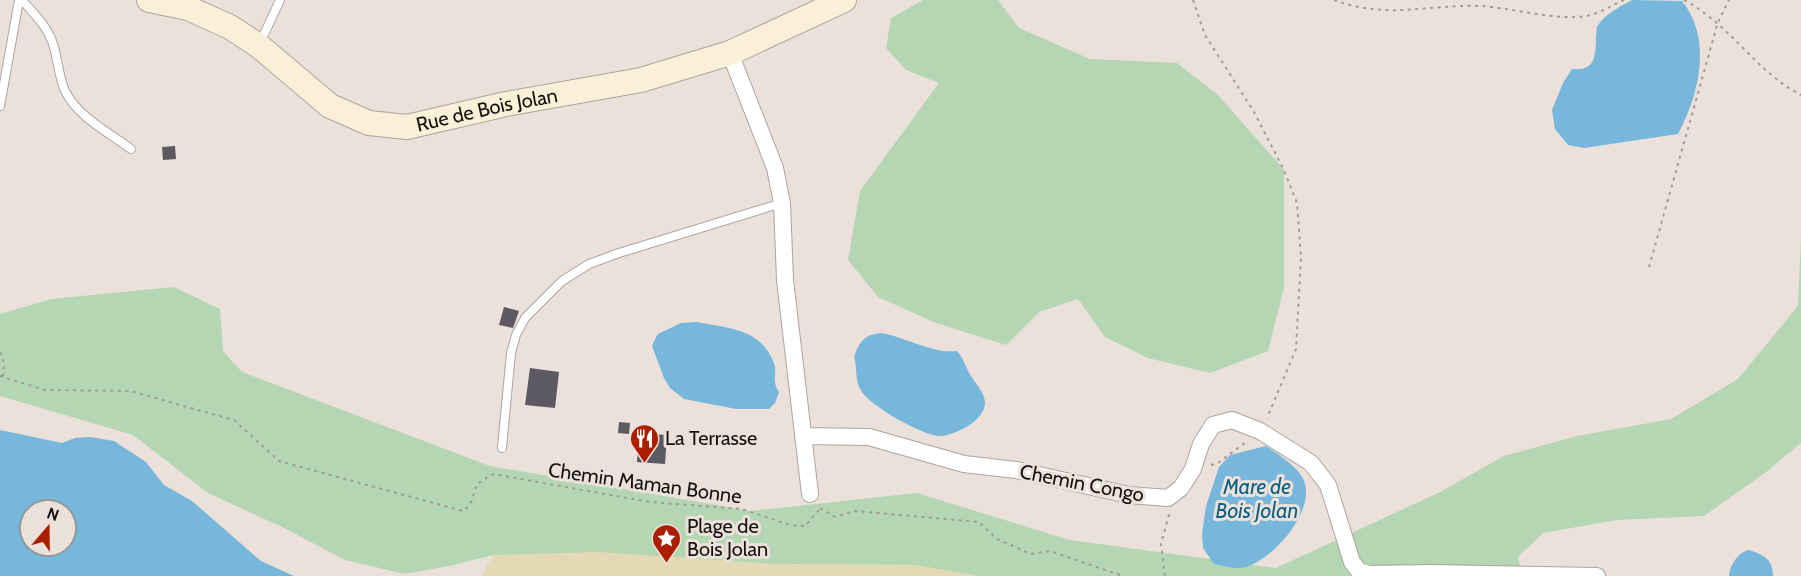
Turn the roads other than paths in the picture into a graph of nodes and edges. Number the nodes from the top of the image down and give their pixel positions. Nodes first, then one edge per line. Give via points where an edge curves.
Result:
1 (21, 0) edge
2 (149, 0) edge
3 (280, 0) edge
4 (844, 0) edge
5 (259, 46) junction
6 (730, 53) junction
7 (0, 106) edge
8 (131, 149) dead end
9 (782, 203) junction
10 (803, 436) junction
11 (502, 448) dead end
12 (810, 494) dead end
13 (1597, 576) edge

1 - 7 lane
1 - 8 lane via 45,26 73,103
2 - 5 street, Rue de Bois Jolan via 188,8 230,27
3 - 5 lane
4 - 6 street, Rue de Bois Jolan
5 - 6 street, Rue de Bois Jolan via 330,106 369,123 407,127 506,104 641,80
6 - 9 street via 775,168
9 - 10 street via 785,280
9 - 11 lane via 619,253 589,264 562,281 525,318 516,335
10 - 12 street
10 - 13 street, Chemin Congo via 869,437 964,465 1017,470 1129,495 1168,498 1181,488 1193,469 1201,444 1213,425 1232,420 1260,430 1311,463 1328,485 1352,562 1359,571

